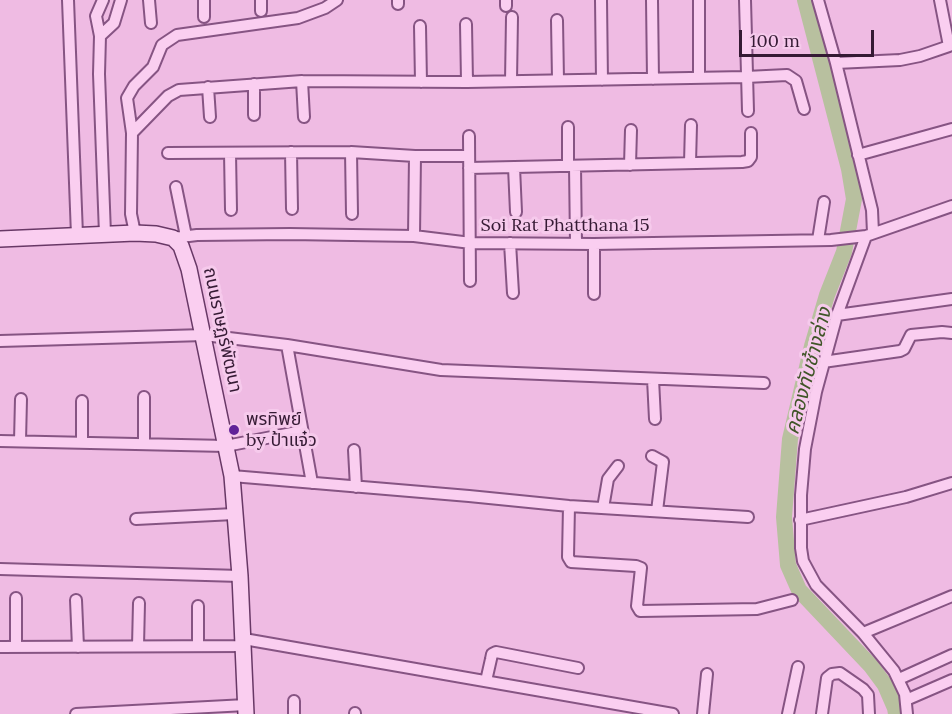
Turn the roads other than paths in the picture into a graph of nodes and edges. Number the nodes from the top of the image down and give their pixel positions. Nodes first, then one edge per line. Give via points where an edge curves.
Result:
1 (68, 0) edge
2 (103, 0) edge
3 (121, 0) edge
4 (149, 0) edge
5 (204, 0) edge
6 (337, 0) edge
7 (601, 0) edge
8 (652, 0) edge
9 (699, 0) edge
10 (745, 0) edge
11 (818, 0) edge
12 (940, 0) edge
13 (204, 17) dead end
14 (512, 17) dead end
15 (557, 20) dead end
16 (151, 23) dead end
17 (466, 24) dead end
18 (420, 26) dead end
19 (100, 36) junction
20 (950, 45) edge
21 (836, 63) junction
22 (746, 77) junction
23 (699, 78) junction
24 (653, 79) junction
25 (558, 80) junction
26 (602, 80) junction
27 (302, 81) junction
28 (467, 81) junction
29 (511, 81) junction
30 (421, 82) junction
31 (254, 84) junction
32 (208, 87) junction
33 (804, 110) dead end
34 (748, 111) dead end
35 (255, 115) dead end
36 (210, 117) dead end
37 (304, 117) dead end
38 (691, 125) dead end
39 (568, 127) dead end
40 (952, 129) edge
41 (630, 130) dead end
42 (132, 133) junction
43 (751, 133) dead end
44 (469, 136) dead end
45 (291, 152) junction
46 (351, 152) junction
47 (168, 153) dead end
48 (230, 153) junction
49 (858, 155) junction
50 (415, 156) junction
51 (469, 156) junction
52 (690, 163) junction
53 (630, 165) junction
54 (572, 166) junction
55 (514, 167) junction
56 (469, 168) junction
57 (176, 187) dead end
58 (824, 202) dead end
59 (952, 206) edge
60 (292, 209) dead end
61 (231, 210) dead end
62 (516, 212) dead end
63 (352, 214) dead end
64 (135, 233) junction
65 (105, 234) junction
66 (77, 235) junction
67 (869, 235) junction
68 (414, 236) junction
69 (179, 237) junction
70 (0, 239) edge
71 (818, 240) junction
72 (471, 243) junction
73 (510, 243) junction
74 (576, 244) junction
75 (594, 244) junction
76 (470, 281) dead end
77 (513, 293) dead end
78 (594, 294) dead end
79 (952, 298) edge
80 (837, 315) junction
81 (952, 333) edge
82 (204, 335) junction
83 (0, 341) edge
84 (287, 345) junction
85 (823, 362) junction
86 (653, 379) junction
87 (764, 383) dead end
88 (144, 398) dead end
89 (21, 399) dead end
90 (82, 401) dead end
91 (655, 418) dead end
92 (302, 431) junction
93 (0, 441) edge
94 (20, 441) junction
95 (82, 443) junction
96 (144, 444) junction
97 (226, 446) junction
98 (354, 450) dead end
99 (652, 456) dead end
100 (618, 466) dead end
101 (232, 476) junction
102 (312, 483) junction
103 (952, 483) edge
104 (356, 487) junction
105 (569, 506) junction
106 (603, 508) junction
107 (657, 512) junction
108 (234, 514) junction
109 (748, 517) dead end
110 (136, 519) dead end
111 (800, 520) junction
112 (0, 569) edge
113 (240, 576) junction
114 (952, 596) edge
115 (16, 598) dead end
116 (76, 600) dead end
117 (792, 600) dead end
118 (138, 603) dead end
119 (198, 606) dead end
120 (863, 633) junction
121 (244, 643) junction
122 (138, 646) junction
123 (198, 646) junction
124 (0, 647) edge
125 (16, 647) junction
126 (78, 647) junction
127 (952, 654) edge
128 (798, 667) dead end
129 (578, 668) dead end
130 (707, 674) dead end
131 (898, 679) junction
132 (952, 680) edge
133 (486, 681) junction
134 (906, 700) junction
135 (294, 701) dead end
136 (246, 710) edge
137 (76, 714) edge
138 (294, 714) edge
139 (674, 714) edge
140 (703, 714) edge
141 (788, 714) edge
142 (822, 714) edge
143 (869, 714) edge
144 (907, 714) edge

1 - 66 street
2 - 19 street via 96,16
3 - 19 street via 114,23
4 - 16 street
5 - 13 street
6 - 42 street via 298,18 177,35 168,40 153,67 127,98
7 - 26 street
8 - 24 street
9 - 23 street
10 - 22 street
11 - 21 street
12 - 20 street
14 - 29 street
15 - 25 street
17 - 28 street
18 - 30 street
19 - 65 street
20 - 21 street via 900,60
21 - 49 street
22 - 23 street
22 - 33 street via 792,77
22 - 34 street
23 - 24 street
24 - 26 street
25 - 26 street
25 - 29 street
27 - 30 street
27 - 31 street
27 - 37 street
28 - 29 street
28 - 30 street
31 - 32 street
31 - 35 street
32 - 36 street
32 - 42 street via 172,93
38 - 52 street
39 - 54 street
40 - 49 street
41 - 53 street
42 - 64 street via 131,214
43 - 52 street via 748,161
44 - 51 street
45 - 46 street
45 - 48 street
45 - 60 street
46 - 50 street
46 - 63 street
47 - 48 street
48 - 61 street
49 - 67 street via 872,210
50 - 51 street
50 - 68 street
51 - 56 street
52 - 53 street
53 - 54 street
54 - 55 street
54 - 74 street
55 - 56 street
55 - 62 street
56 - 72 street
57 - 69 street
58 - 71 street
59 - 67 street, Soi Rat Phatthana 15
64 - 65 street
64 - 69 street
65 - 66 street
66 - 70 street
67 - 71 street, Soi Rat Phatthana 15
67 - 80 street
68 - 69 street, Soi Rat Phatthana 15
68 - 72 street, Soi Rat Phatthana 15
69 - 82 street, ถนนราษฏร์พัฒนา
71 - 75 street, Soi Rat Phatthana 15
72 - 73 street, Soi Rat Phatthana 15
72 - 76 street
73 - 74 street, Soi Rat Phatthana 15
73 - 77 street
74 - 75 street, Soi Rat Phatthana 15
75 - 78 street
79 - 80 street
80 - 85 street
81 - 85 street via 911,335 900,351
82 - 83 street
82 - 84 street
82 - 97 street, ถนนราษฏร์พัฒนา
84 - 86 street via 441,370
84 - 92 street
85 - 111 street via 805,449
86 - 87 street
86 - 91 street
88 - 96 street
89 - 94 street
90 - 95 street
92 - 97 street
92 - 102 street
93 - 94 street
94 - 95 street
95 - 96 street
96 - 97 street
97 - 101 street, ถนนราษฏร์พัฒนา
98 - 104 street
99 - 107 street via 663,463
100 - 106 street via 608,479
101 - 102 street
101 - 108 street, ถนนราษฏร์พัฒนา
102 - 104 street
103 - 111 street
104 - 105 street
105 - 106 street
105 - 117 street via 571,562 641,567 637,606 640,611 757,609
106 - 107 street
107 - 109 street
108 - 110 street
108 - 113 street, ถนนราษฏร์พัฒนา
111 - 120 street via 802,554 808,573
112 - 113 street
113 - 121 street, ถนนราษฏร์พัฒนา
114 - 120 street
115 - 125 street
116 - 126 street
118 - 122 street
119 - 123 street
120 - 131 street
121 - 123 street
121 - 133 street
121 - 136 street, ถนนราษฏร์พัฒนา
122 - 123 street
122 - 126 street
124 - 125 street
125 - 126 street
127 - 131 street
128 - 141 street
129 - 133 street via 496,652 492,654
130 - 140 street
131 - 134 street
132 - 134 street
133 - 139 street
134 - 144 street
135 - 138 street
136 - 137 street
142 - 143 street via 827,678 840,673 868,695

